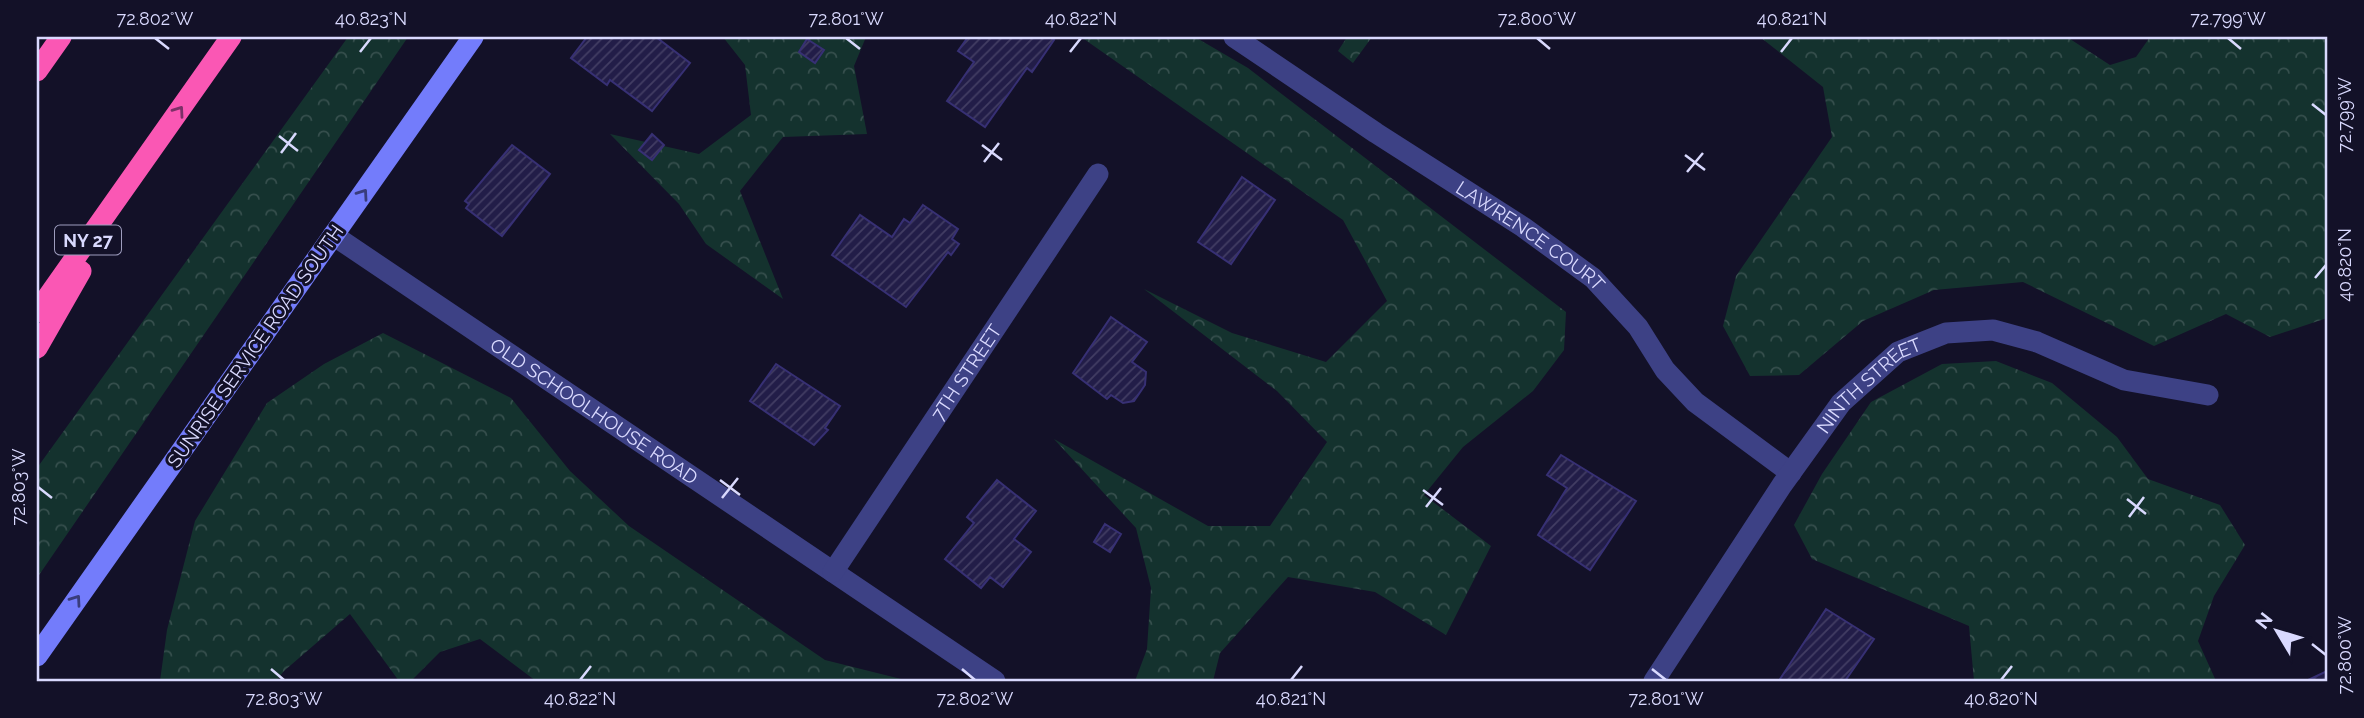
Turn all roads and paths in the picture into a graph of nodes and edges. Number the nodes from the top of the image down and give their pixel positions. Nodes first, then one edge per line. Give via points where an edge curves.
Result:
1 (61, 37) edge
2 (231, 37) edge
3 (473, 37) edge
4 (1234, 37) edge
5 (37, 71) edge
6 (139, 167) junction
7 (1098, 174) dead end
8 (333, 235) junction
9 (37, 312) edge
10 (37, 348) edge
11 (2208, 396) dead end
12 (1791, 473) junction
13 (834, 572) junction
14 (37, 656) edge
15 (995, 681) edge
16 (1654, 681) edge

1 - 5 highway
6 -> 2 highway, NY 27
8 -> 3 street, SUNRISE SERVICE ROAD SOUTH
4 - 12 street, LAWRENCE COURT via 1593,278 1638,327 1665,370 1695,402
6 - 9 highway, NY 27
6 - 10 highway
7 - 13 street, 7TH STREET
8 - 13 street, OLD SCHOOLHOUSE ROAD
14 -> 8 street, SUNRISE SERVICE ROAD SOUTH
11 - 12 street, NINTH STREET via 2124,380 2037,342 1993,330 1945,333 1898,352 1841,403
12 - 16 street, NINTH STREET
13 - 15 street, OLD SCHOOLHOUSE ROAD

